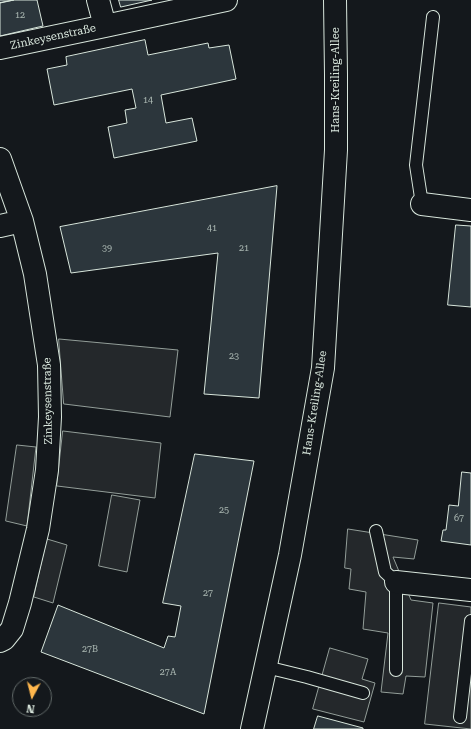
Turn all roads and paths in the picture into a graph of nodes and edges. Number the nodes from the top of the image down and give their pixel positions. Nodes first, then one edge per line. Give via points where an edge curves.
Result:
1 (98, 0) edge
2 (226, 0) edge
3 (334, 0) edge
4 (433, 17) dead end
5 (105, 26) junction
6 (0, 48) edge
7 (0, 159) edge
8 (422, 204) joint
9 (471, 210) edge
10 (22, 221) junction
11 (0, 226) edge
12 (376, 531) dead end
13 (396, 582) junction
14 (471, 590) edge
15 (471, 621) edge
16 (0, 641) edge
17 (266, 667) junction
18 (396, 670) dead end
19 (363, 693) dead end
20 (460, 717) dead end
21 (252, 729) edge

1 - 5 street, Zinkeysenstraße
2 - 5 street, Zinkeysenstraße
3 - 17 street, Hans-Kreiling-Allee via 336,150 323,368 290,555
4 - 8 lane via 416,165
5 - 6 street, Zinkeysenstraße
7 - 10 street, Zinkeysenstraße
8 - 9 street
10 - 11 street
10 - 16 street, Zinkeysenstraße via 35,274 49,366 50,417 47,470 38,529 12,629
12 - 13 lane via 385,572
13 - 14 street
13 - 18 lane
15 - 20 lane
17 - 19 lane
17 - 21 street, Hans-Kreiling-Allee

